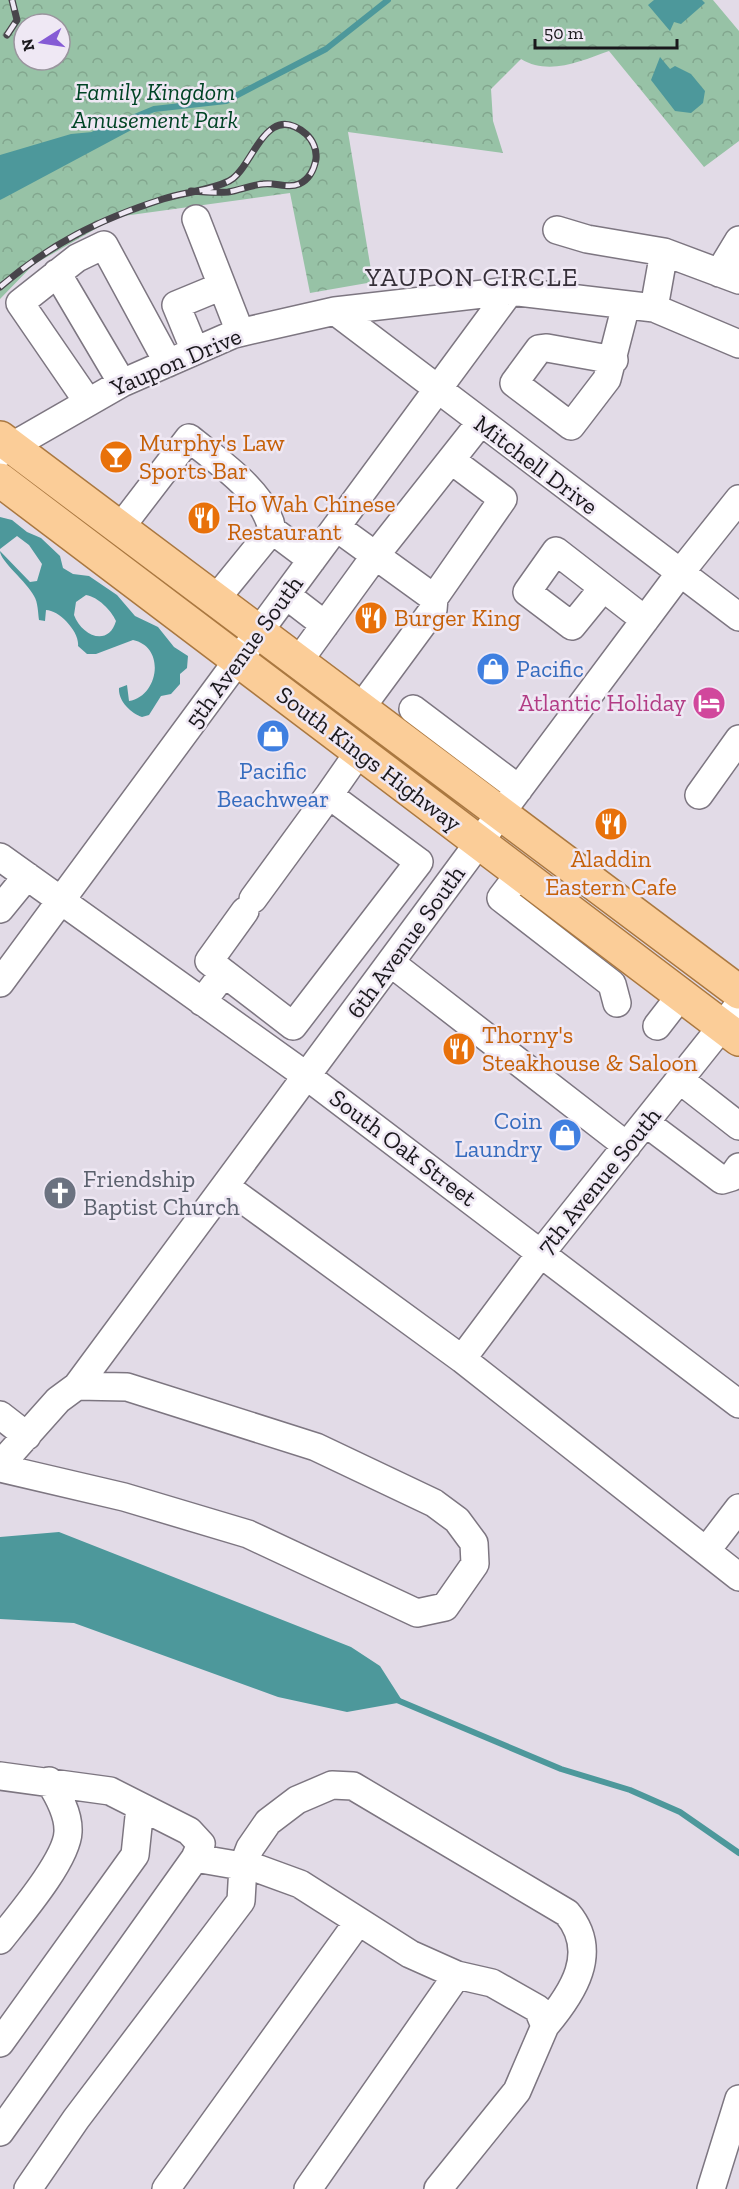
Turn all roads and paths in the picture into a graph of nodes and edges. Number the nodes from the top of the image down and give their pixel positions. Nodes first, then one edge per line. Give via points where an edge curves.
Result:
1 (196, 219) dead end
2 (557, 230) dead end
3 (739, 240) edge
4 (664, 252) junction
5 (57, 273) junction
6 (729, 276) edge
7 (222, 286) junction
8 (510, 291) junction
9 (626, 305) junction
10 (654, 308) junction
11 (335, 312) junction
12 (240, 332) junction
13 (739, 344) edge
14 (195, 351) junction
15 (614, 360) dead end
16 (168, 363) junction
17 (122, 383) junction
18 (436, 391) junction
19 (88, 402) junction
20 (480, 423) junction
21 (4, 446) edge
22 (451, 460) junction
23 (0, 480) edge
24 (737, 506) edge
25 (336, 527) junction
26 (120, 528) junction
27 (272, 530) junction
28 (375, 555) junction
29 (312, 560) junction
30 (681, 573) junction
31 (603, 588) dead end
32 (286, 595) junction
33 (434, 598) junction
34 (215, 600) junction
35 (739, 617) edge
36 (645, 620) junction
37 (325, 625) junction
38 (259, 632) junction
39 (238, 660) junction
40 (298, 662) junction
41 (360, 709) junction
42 (413, 709) dead end
43 (437, 726) junction
44 (739, 739) edge
45 (416, 751) junction
46 (359, 752) junction
47 (484, 762) junction
48 (463, 786) junction
49 (329, 795) junction
50 (699, 795) dead end
51 (509, 801) junction
52 (479, 842) junction
53 (0, 857) edge
54 (520, 873) junction
55 (27, 876) junction
56 (61, 901) junction
57 (0, 909) edge
58 (391, 963) junction
59 (224, 973) junction
60 (0, 983) edge
61 (325, 984) junction
62 (739, 992) edge
63 (681, 995) junction
64 (202, 1002) junction
65 (617, 1003) dead end
66 (357, 1009) junction
67 (734, 1023) edge
68 (657, 1026) dead end
69 (308, 1077) junction
70 (680, 1080) junction
71 (645, 1123) junction
72 (739, 1126) edge
73 (627, 1146) junction
74 (739, 1167) edge
75 (226, 1186) junction
76 (541, 1253) junction
77 (462, 1359) junction
78 (77, 1386) junction
79 (739, 1404) edge
80 (0, 1415) edge
81 (27, 1436) junction
82 (0, 1466) edge
83 (739, 1508) edge
84 (706, 1551) junction
85 (739, 1577) edge
86 (0, 1776) edge
87 (49, 1781) junction
88 (140, 1807) junction
89 (195, 1858) junction
90 (243, 1866) junction
91 (358, 1923) junction
92 (0, 1940) edge
93 (457, 1975) junction
94 (545, 2026) junction
95 (0, 2043) edge
96 (739, 2099) edge
97 (0, 2132) edge
98 (28, 2189) edge
99 (166, 2189) edge
100 (308, 2189) edge
101 (438, 2189) edge
102 (711, 2189) edge

1 - 7 street
2 - 4 street
3 - 6 street
4 - 6 street
4 - 10 street
5 - 16 street via 104,245
5 - 17 street
5 - 19 street via 20,303
7 - 12 street
7 - 14 street via 176,305
8 - 9 street, Yaupon Drive
8 - 11 street, Yaupon Drive
8 - 18 street, 5th Avenue South
9 - 10 street, Yaupon Drive
9 - 15 street
10 - 13 street, Yaupon Drive
11 - 12 street, Yaupon Drive
11 - 18 street, Mitchell Drive
12 - 14 street, Yaupon Drive
14 - 16 street, Yaupon Drive
16 - 17 street, Yaupon Drive
17 - 19 street, Yaupon Drive
18 - 20 street, Mitchell Drive
18 - 25 street, 5th Avenue South
19 - 21 street, Yaupon Drive
20 - 22 street
20 - 30 street, Mitchell Drive
21 - 26 main road, South Kings Highway
22 - 28 street
22 - 33 street via 503,499
23 - 39 main road, South Kings Highway
24 - 30 street, 6th Avenue South
25 - 28 street
25 - 29 street, 5th Avenue South
26 - 27 street via 189,438 244,482 270,520
26 - 34 main road, South Kings Highway
27 - 29 street
27 - 34 street
28 - 33 street
28 - 37 street
29 - 32 street, 5th Avenue South
30 - 35 street, Mitchell Drive
30 - 36 street, 6th Avenue South
31 - 36 street
32 - 37 street
32 - 38 street, 5th Avenue South
33 - 41 street via 433,610
34 - 38 main road, South Kings Highway
36 - 51 street, 6th Avenue South
37 - 40 street
38 - 39 street, 5th Avenue South
38 - 40 main road, South Kings Highway
39 - 46 main road, South Kings Highway
39 - 56 street, 5th Avenue South
40 - 41 main road, South Kings Highway
41 - 45 main road, South Kings Highway
42 - 43 street
43 - 45 street
43 - 47 street
44 - 50 street
45 - 48 main road, South Kings Highway
46 - 49 street
46 - 52 main road, South Kings Highway
47 - 48 street
47 - 51 street
48 - 51 main road, South Kings Highway
49 - 59 street via 209,961
49 - 61 street via 419,862
51 - 52 street, 6th Avenue South
51 - 62 main road, South Kings Highway
52 - 54 main road, South Kings Highway
52 - 58 street, 6th Avenue South
53 - 55 street, South Oak Street
54 - 63 main road, South Kings Highway
54 - 65 street via 501,898 612,984
55 - 56 street, South Oak Street
55 - 57 street
56 - 60 street, 5th Avenue South
56 - 64 street, South Oak Street
58 - 66 street, 6th Avenue South
58 - 73 street
59 - 61 street via 293,1026
59 - 64 street
61 - 66 street
63 - 67 main road, South Kings Highway
63 - 68 street
64 - 69 street, South Oak Street
66 - 69 street, 6th Avenue South
67 - 70 street, 7th Avenue South
69 - 75 street, 6th Avenue South
69 - 76 street, South Oak Street
70 - 71 street, 7th Avenue South
70 - 72 street
71 - 73 street, 7th Avenue South
71 - 74 street via 722,1180 732,1177
73 - 76 street, 7th Avenue South
75 - 77 street
75 - 78 street, 6th Avenue South
76 - 77 street, 7th Avenue South
76 - 79 street, South Oak Street
77 - 84 street
78 - 81 street, 6th Avenue South via 58,1400
78 - 82 street via 127,1387 316,1447 435,1503 457,1520 474,1543 475,1564 445,1607 417,1613 248,1534
80 - 81 street
81 - 82 street, 6th Avenue South
83 - 84 street
84 - 85 street
86 - 87 street
87 - 88 street via 110,1791
87 - 92 street via 61,1800 68,1833 53,1871
88 - 89 street via 189,1831 201,1844
88 - 95 street via 135,1855
89 - 90 street
89 - 97 street
90 - 91 street via 300,1884
90 - 94 street via 268,1822 297,1800 332,1785 352,1786 567,1913 578,1926 584,1952 568,1999
90 - 98 street via 241,1901 76,2119
91 - 93 street via 410,1954
91 - 99 street
93 - 94 street via 492,1983 538,2009
93 - 100 street
94 - 101 street via 517,2091
96 - 102 street

